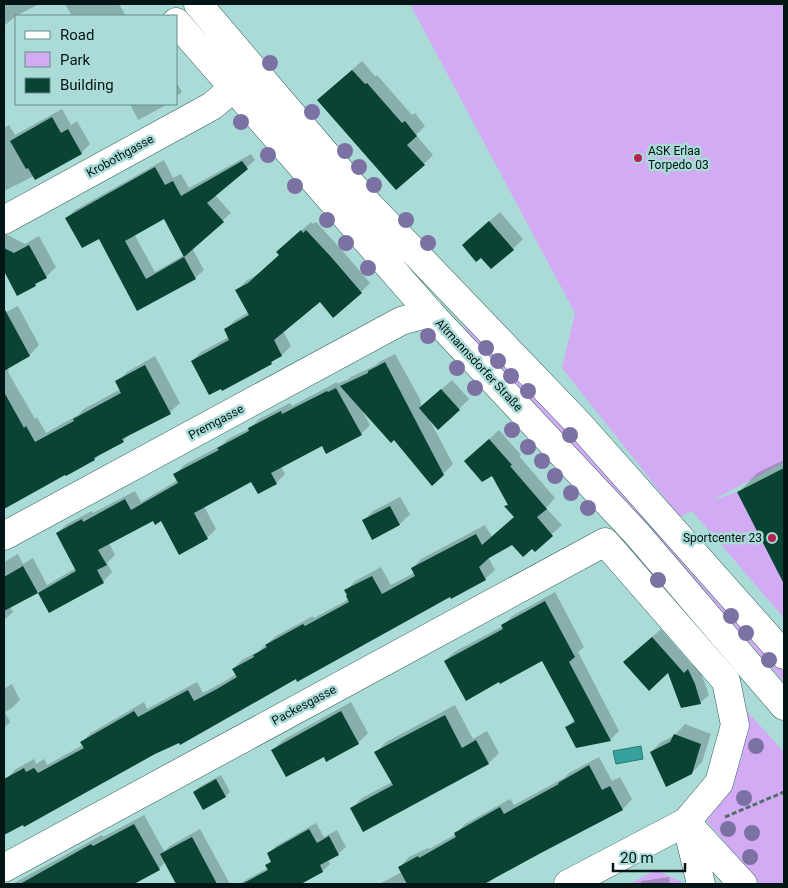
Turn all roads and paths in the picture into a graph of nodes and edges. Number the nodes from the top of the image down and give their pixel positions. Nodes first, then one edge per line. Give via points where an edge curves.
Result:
1 (160, 4) edge
2 (198, 4) edge
3 (170, 15) edge
4 (178, 24) edge
5 (244, 79) junction
6 (4, 220) edge
7 (430, 313) junction
8 (4, 536) edge
9 (784, 655) edge
10 (784, 706) edge
11 (784, 792) edge
12 (686, 822) junction
13 (4, 868) edge
14 (568, 884) edge
15 (701, 884) edge
16 (743, 884) edge

1 - 3 street
2 - 5 street, Altmannsdorfer Straße
4 - 5 street, Altmannsdorfer Straße
5 - 6 street, Krobothgasse via 212,106
5 - 7 street, Altmannsdorfer Straße
5 - 9 street, Altmannsdorfer Straße via 580,425
7 - 8 street, Premgasse via 401,321
7 - 10 street, Altmannsdorfer Straße via 638,535
11 - 12 path via 711,822
12 - 13 street, Packesgasse via 719,782 735,725 726,681 605,542
12 - 14 street
12 - 15 street
12 - 16 street

